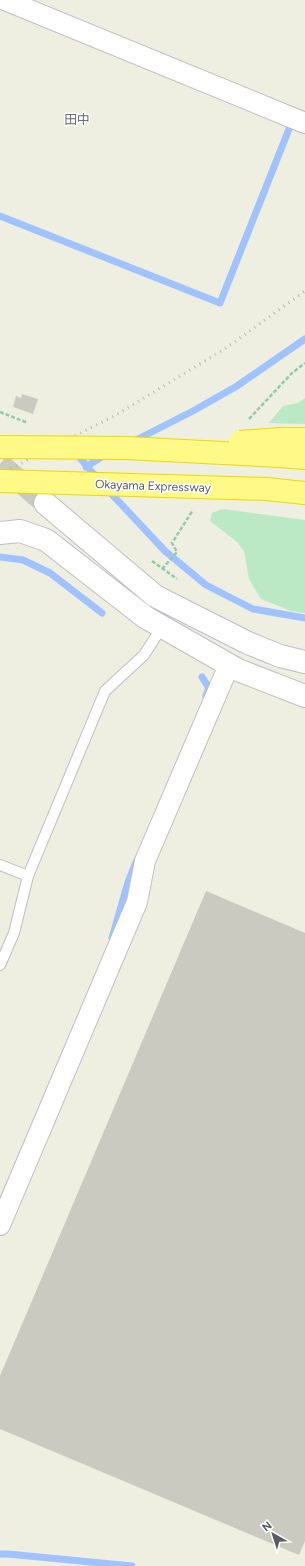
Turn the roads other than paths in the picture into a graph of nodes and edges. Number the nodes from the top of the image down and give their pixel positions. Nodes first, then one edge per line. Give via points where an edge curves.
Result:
1 (5, 0) edge
2 (305, 122) edge
3 (305, 439) edge
4 (0, 447) edge
5 (280, 448) junction
6 (305, 458) edge
7 (0, 481) edge
8 (305, 493) edge
9 (45, 503) tunnel mouth
10 (0, 533) edge
11 (162, 627) junction
12 (305, 662) edge
13 (229, 665) junction
14 (305, 696) edge
15 (0, 865) edge
16 (28, 876) junction
17 (0, 965) edge
18 (0, 1225) edge

1 - 2 street
3 - 5 highway
4 - 5 highway, bridge
5 - 6 highway
7 - 8 highway, Okayama Expressway, bridge via 267,489
9 - 12 street via 155,596 248,643 280,656
10 - 11 street via 20,532 46,540 145,617
11 - 13 street
11 - 16 lane via 144,654 105,691
13 - 14 street
13 - 18 street via 145,861 136,902
15 - 16 lane
16 - 17 lane via 14,933

